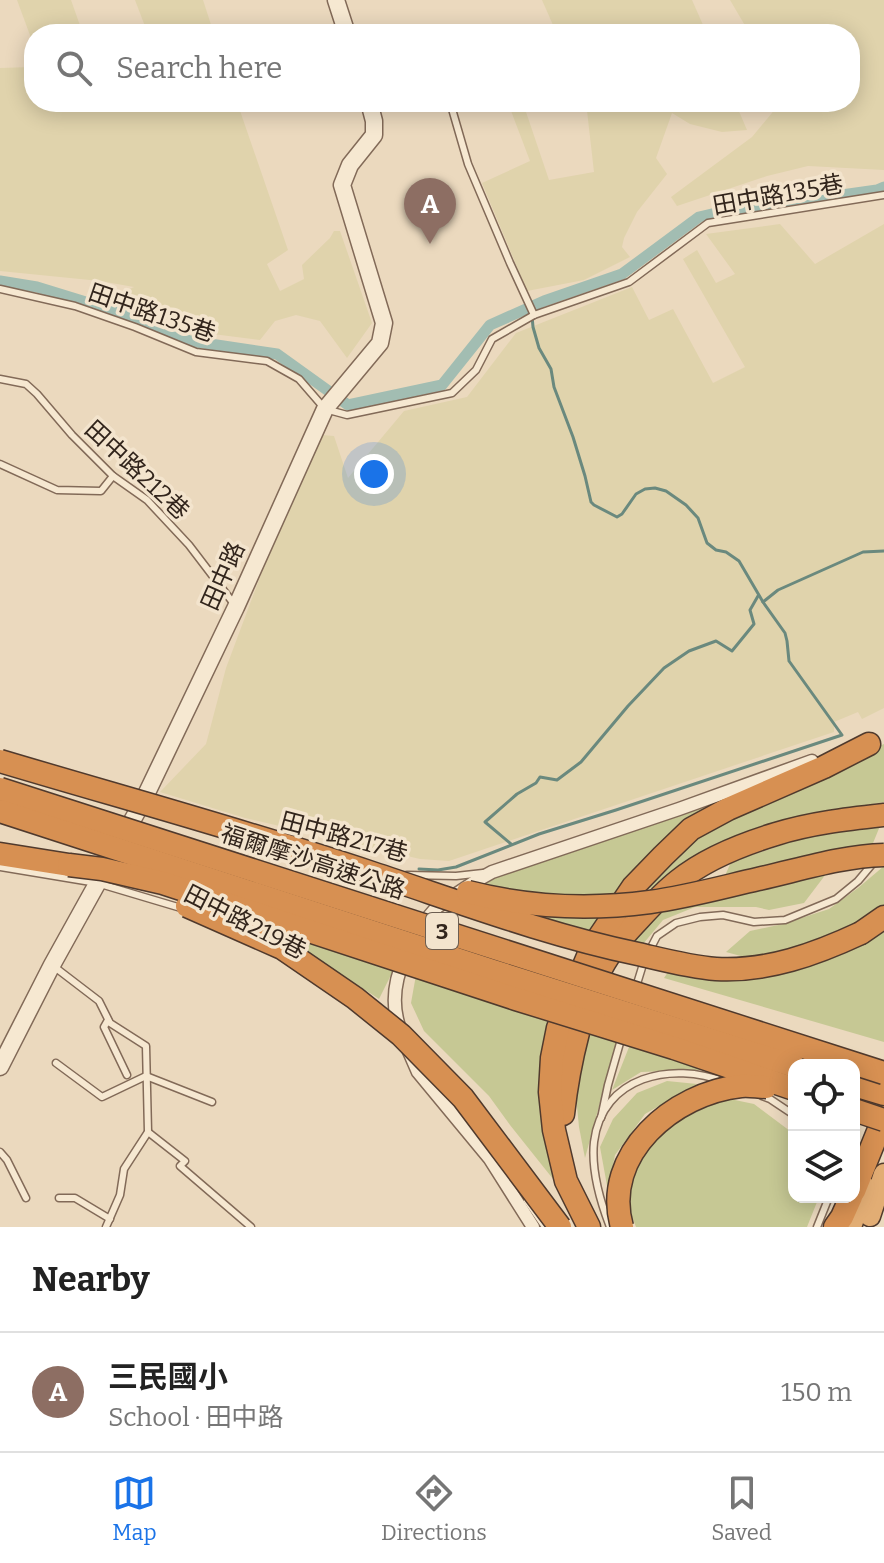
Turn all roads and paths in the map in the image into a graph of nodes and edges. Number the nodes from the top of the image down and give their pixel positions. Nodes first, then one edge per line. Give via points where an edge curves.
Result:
1 (336, 0) edge
2 (344, 24) edge
3 (372, 112) edge
4 (453, 112) edge
5 (884, 195) edge
6 (0, 289) edge
7 (534, 315) junction
8 (0, 379) edge
9 (332, 400) junction
10 (0, 464) edge
11 (113, 476) junction
12 (236, 607) junction
13 (876, 740) edge
14 (0, 759) edge
15 (0, 789) edge
16 (143, 801) junction
17 (0, 811) edge
18 (884, 815) edge
19 (884, 843) edge
20 (0, 854) edge
21 (884, 855) edge
22 (69, 865) junction
23 (0, 867) edge
24 (374, 869) junction
25 (492, 872) junction
26 (406, 875) dead end
27 (97, 883) junction
28 (884, 917) edge
29 (52, 965) junction
30 (368, 1013) dead end
31 (628, 1016) dead end
32 (108, 1020) junction
33 (624, 1030) dead end
34 (56, 1063) dead end
35 (788, 1064) edge
36 (0, 1067) edge
37 (884, 1073) edge
38 (127, 1075) dead end
39 (146, 1076) junction
40 (860, 1087) edge
41 (788, 1089) edge
42 (788, 1090) edge
43 (884, 1094) edge
44 (212, 1102) dead end
45 (788, 1111) edge
46 (860, 1112) edge
47 (601, 1118) junction
48 (884, 1118) edge
49 (148, 1132) junction
50 (884, 1135) edge
51 (0, 1152) edge
52 (559, 1153) junction
53 (490, 1159) junction
54 (884, 1174) edge
55 (860, 1176) edge
56 (26, 1198) dead end
57 (59, 1198) dead end
58 (827, 1203) edge
59 (848, 1203) edge
60 (110, 1219) junction
61 (106, 1227) edge
62 (251, 1227) edge
63 (533, 1227) edge
64 (545, 1227) edge
65 (560, 1227) edge
66 (589, 1227) edge
67 (610, 1227) edge
68 (622, 1227) edge
69 (817, 1227) edge
70 (835, 1227) edge
71 (851, 1227) edge
72 (866, 1227) edge

1 - 2 street
3 - 9 street, 田中路 via 374,135 350,165 342,185 383,334
4 - 7 lane via 468,164
5 - 7 lane, 田中路135巷 via 708,223 629,282
6 - 9 lane, 田中路135巷 via 75,306 196,352 267,361
7 - 9 lane, 田中路135巷 via 492,339 476,370 452,393 347,415
8 - 11 lane, 田中路212巷 via 26,384
9 - 12 street, 田中路
10 - 11 lane via 66,492 101,491
11 - 12 lane, 田中路212巷 via 147,500
12 - 16 street, 田中路
13 - 25 street
13 - 52 highway via 691,829 633,887 591,949 558,1028 550,1092
14 - 16 lane, 田中路217巷
14 - 24 highway, bridge
15 - 37 highway, 福爾摩沙高速公路 / 3, bridge
16 - 24 lane, 田中路217巷
16 - 27 street, 田中路
17 - 35 highway, 福爾摩沙高速公路 / 3, bridge
18 - 52 highway via 776,834 701,866 678,881 628,931 607,957 593,987 574,1047
19 - 31 lane via 858,881 836,899 785,920 754,922 723,915 676,923 657,936 644,961
20 - 22 highway
21 - 24 highway, bridge via 653,902 606,906 491,898
22 - 41 highway, bridge via 163,883
22 - 65 highway, bridge via 264,939 355,998 401,1035 463,1098
23 - 27 lane, 田中路219巷
24 - 28 highway, bridge via 486,912 605,947 716,969 792,961 861,933
25 - 26 lane, 田中路217巷
25 - 53 street via 437,907 415,933 394,995 398,1024 418,1072
27 - 29 street, 田中路
27 - 30 lane, 田中路219巷 via 192,911 262,946
29 - 32 lane via 99,1001
29 - 36 street, 田中路
32 - 38 lane via 104,1027
32 - 39 lane via 146,1046
33 - 47 lane
34 - 39 lane via 102,1097
39 - 44 lane
39 - 49 lane
40 - 43 highway
42 - 68 highway, bridge via 743,1085 668,1114 636,1146 624,1168 617,1192
45 - 47 lane via 710,1076 668,1073 637,1080 614,1096
46 - 48 highway, bridge
47 - 67 lane via 595,1164
48 - 55 highway
49 - 60 lane via 124,1169
49 - 62 lane
50 - 71 highway
51 - 56 lane
52 - 66 highway via 566,1181
53 - 63 street
53 - 64 lane
54 - 72 highway
57 - 60 lane via 75,1198
58 - 69 lane
59 - 70 highway
60 - 61 lane

